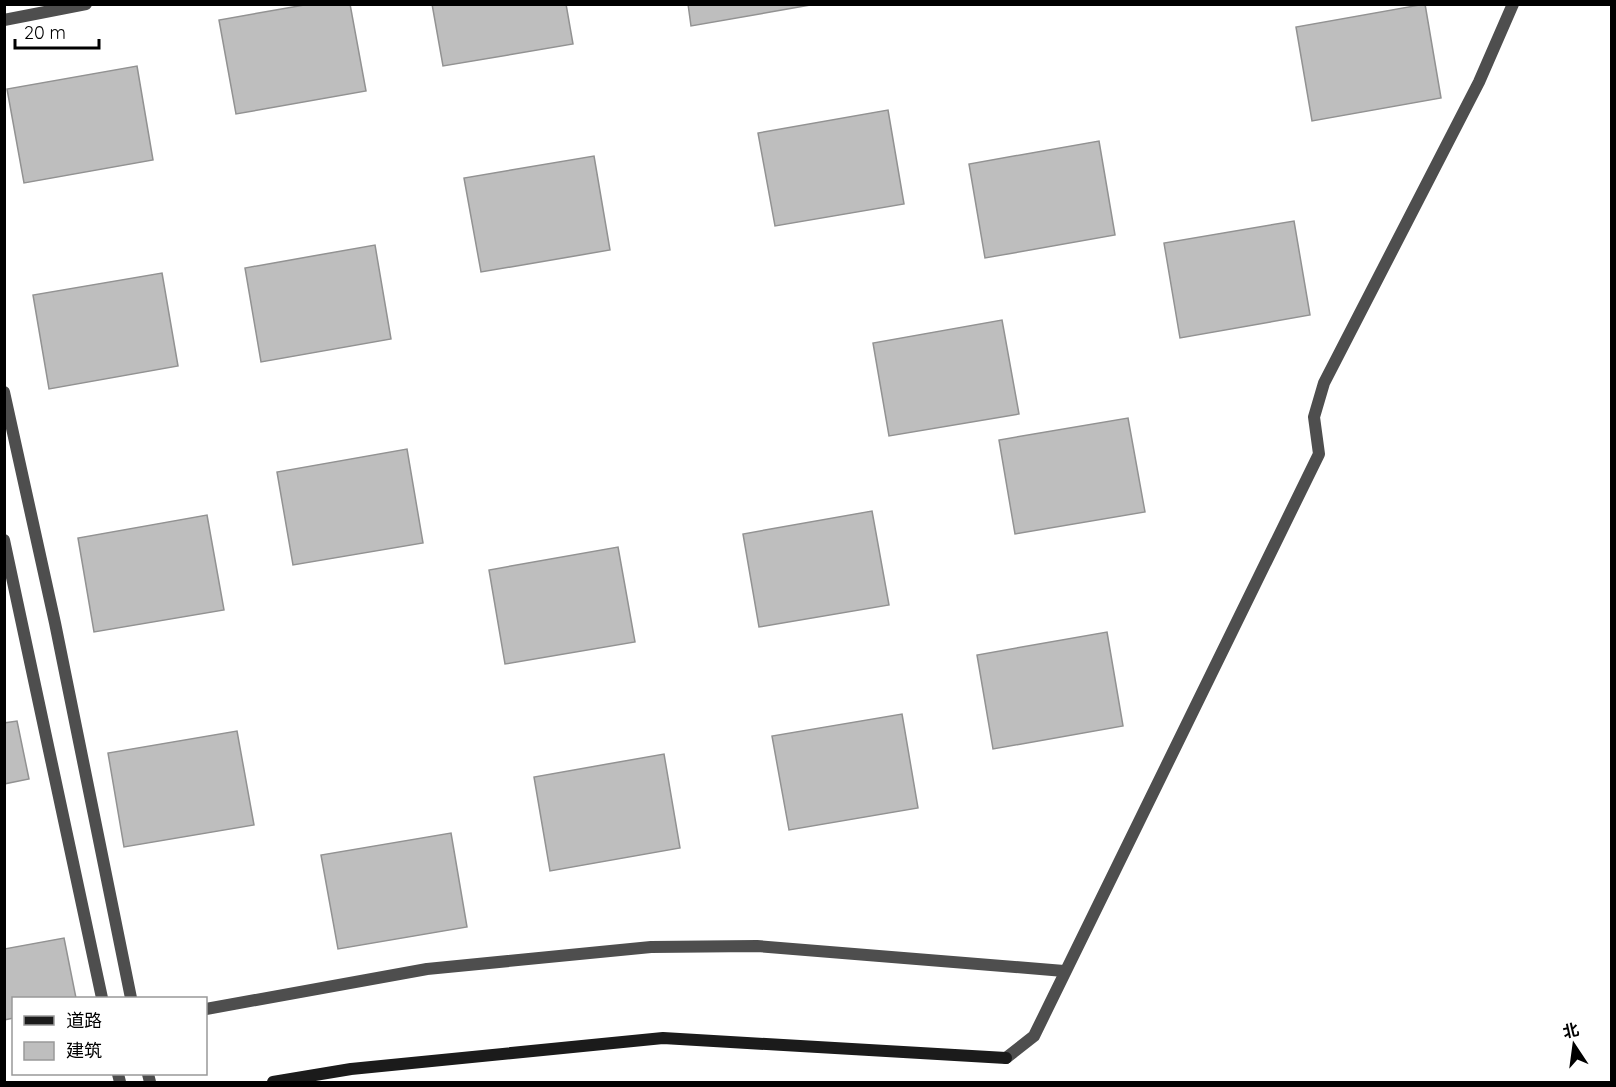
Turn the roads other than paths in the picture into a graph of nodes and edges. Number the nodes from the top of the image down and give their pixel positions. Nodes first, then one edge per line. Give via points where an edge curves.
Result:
1 (86, 4) edge
2 (1513, 4) edge
3 (4, 20) edge
4 (4, 392) edge
5 (4, 540) edge
6 (1064, 971) junction
7 (102, 997) edge
8 (131, 997) edge
9 (207, 1009) edge
10 (1006, 1058) joint
11 (273, 1083) edge

1 - 3 lane
2 - 6 lane via 1479,82 1323,383 1314,417 1319,454
4 - 8 lane
5 - 7 lane
6 - 9 lane via 757,946 651,947 427,969
6 - 10 lane via 1034,1036
10 - 11 street via 663,1038 351,1069

